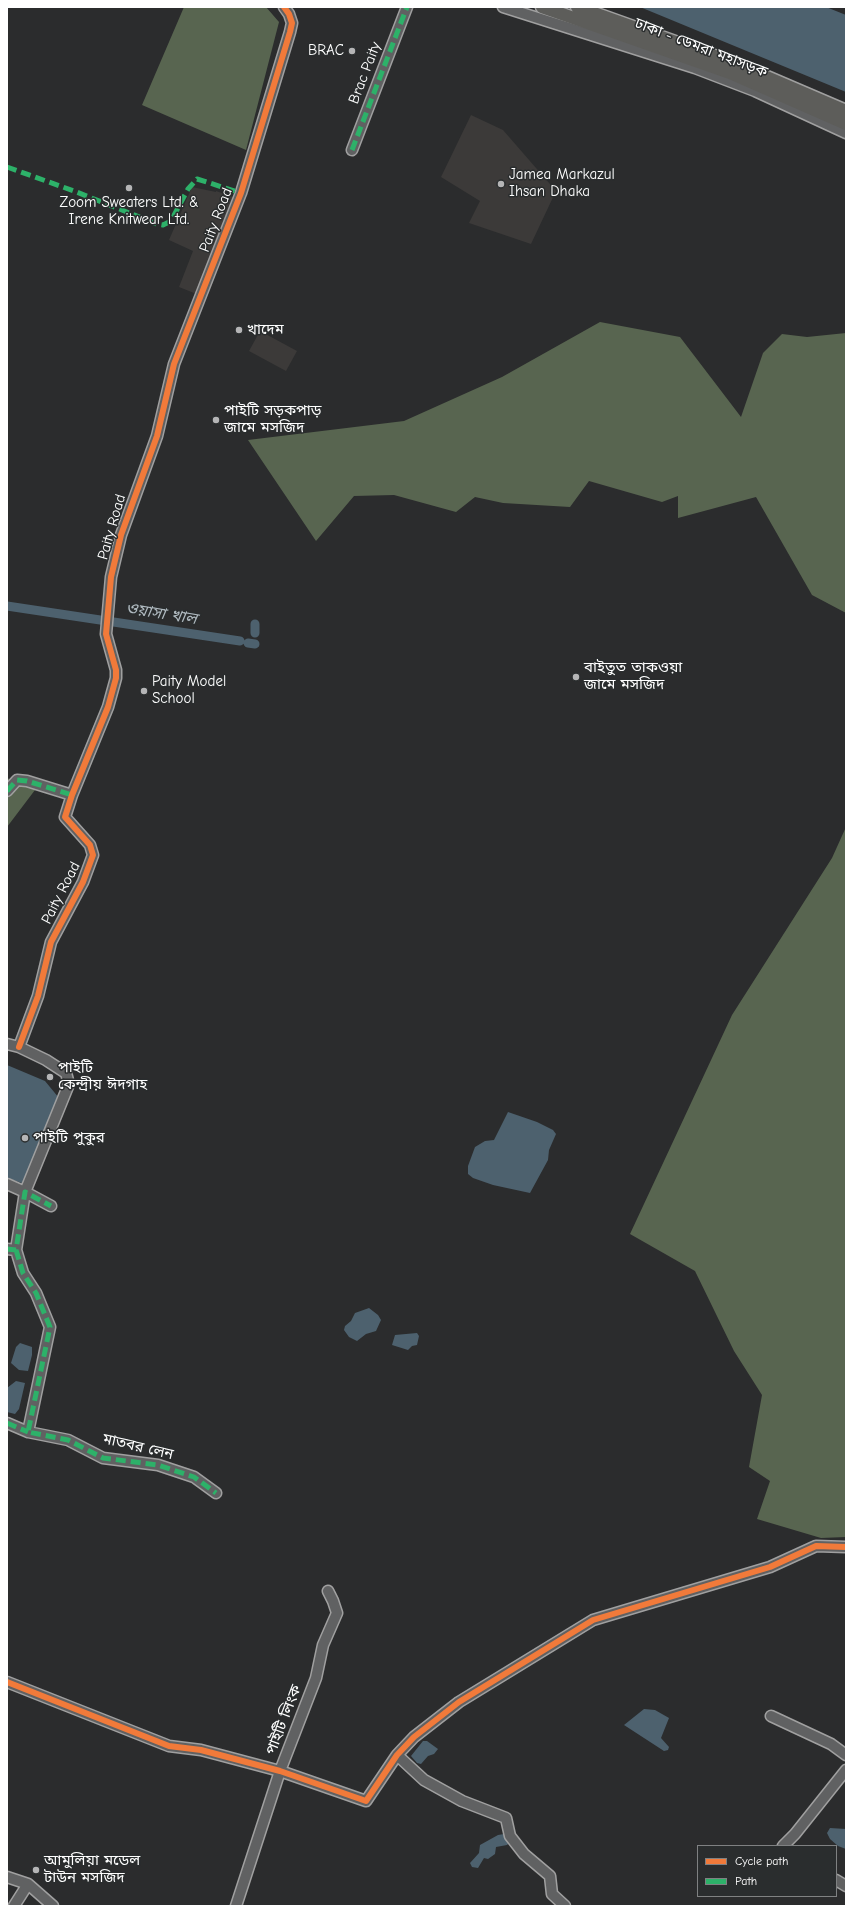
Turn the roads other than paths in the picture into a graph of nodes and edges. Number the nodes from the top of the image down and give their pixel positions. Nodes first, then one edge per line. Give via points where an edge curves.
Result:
1 (284, 7) edge
2 (407, 7) edge
3 (503, 7) edge
4 (542, 7) edge
5 (577, 7) edge
6 (846, 111) edge
7 (846, 124) edge
8 (846, 133) edge
9 (352, 150) dead end
10 (7, 792) edge
11 (72, 795) junction
12 (7, 1044) edge
13 (19, 1047) junction
14 (7, 1184) edge
15 (25, 1192) junction
16 (51, 1206) dead end
17 (12, 1250) edge
18 (7, 1423) edge
19 (28, 1432) junction
20 (216, 1493) dead end
21 (846, 1547) edge
22 (328, 1591) dead end
23 (7, 1682) edge
24 (771, 1716) dead end
25 (397, 1755) junction
26 (846, 1755) edge
27 (846, 1770) edge
28 (280, 1771) junction
29 (785, 1845) edge
30 (7, 1877) edge
31 (837, 1881) edge
32 (28, 1884) junction
33 (846, 1886) edge
34 (14, 1906) edge
35 (53, 1906) edge
36 (236, 1906) edge
37 (565, 1906) edge

1 - 11 street, Paity Road via 292,23 290,32 241,193 174,364 157,436 121,535 111,577 106,634 116,678 108,708
2 - 9 street, Brac Paity
3 - 8 street via 694,68 755,91
4 - 7 main road, ঢাকা - ডেমরা মহাসড়ক via 730,73
5 - 6 main road, ঢাকা - ডেমরা মহাসড়ক via 734,62
10 - 11 street via 17,780
11 - 13 street, Paity Road via 65,817 90,845 93,855 83,882 51,942 38,996
12 - 13 street
13 - 15 street via 66,1073 69,1084
14 - 15 street
15 - 16 street
15 - 17 street
17 - 19 street via 36,1293 50,1327
18 - 19 street, মাতবর লেন
19 - 20 street, মাতবর লেন via 68,1440 103,1458 158,1465 194,1477
21 - 25 street via 816,1546 770,1567 593,1620 459,1702 414,1737
22 - 28 street, পাইটি লিংক via 336,1613 323,1645 316,1678
23 - 28 street via 170,1746 201,1750
24 - 26 street via 831,1744
25 - 28 street via 366,1801
25 - 37 street via 424,1780 462,1801 506,1818 510,1836 524,1854 550,1876 552,1894
27 - 29 street
28 - 36 street, পাইটি লিংক
30 - 32 street
31 - 33 street
32 - 34 street
32 - 35 street

